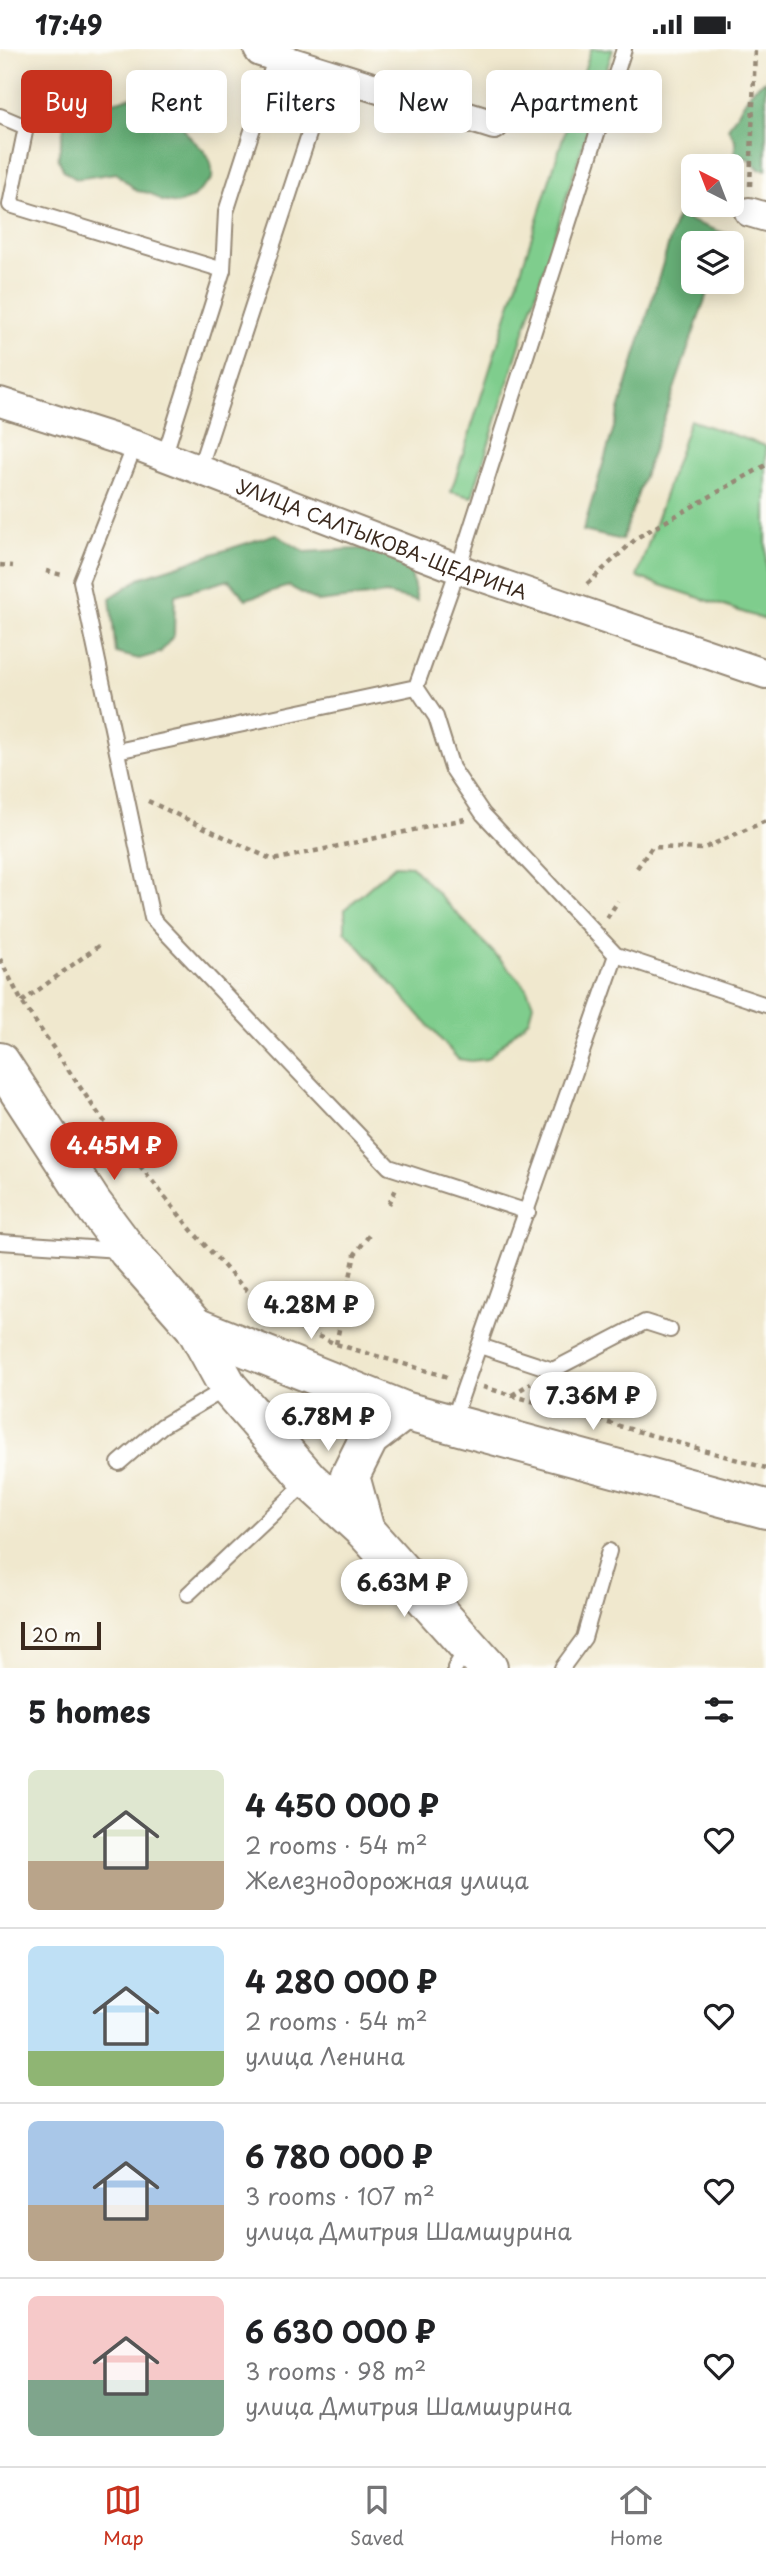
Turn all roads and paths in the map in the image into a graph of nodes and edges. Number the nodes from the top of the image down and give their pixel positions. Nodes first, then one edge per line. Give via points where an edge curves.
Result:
1 (624, 49) edge
2 (755, 49) edge
3 (267, 53) edge
4 (320, 70) edge
5 (360, 83) edge
6 (0, 116) edge
7 (486, 122) edge
8 (309, 133) edge
9 (758, 214) edge
10 (223, 270) junction
11 (0, 402) edge
12 (135, 445) junction
13 (164, 457) junction
14 (766, 465) edge
15 (199, 470) junction
16 (0, 565) edge
17 (13, 566) dead end
18 (458, 569) junction
19 (564, 606) junction
20 (766, 674) edge
21 (416, 687) junction
22 (117, 751) junction
23 (125, 790) junction
24 (483, 814) junction
25 (766, 821) edge
26 (637, 868) dead end
27 (101, 944) dead end
28 (616, 955) junction
29 (0, 959) edge
30 (22, 1002) junction
31 (766, 1005) edge
32 (0, 1062) edge
33 (528, 1212) junction
34 (370, 1234) dead end
35 (0, 1242) edge
36 (128, 1251) junction
37 (195, 1327) junction
38 (670, 1330) dead end
39 (336, 1344) junction
40 (480, 1346) junction
41 (467, 1383) junction
42 (228, 1387) junction
43 (404, 1411) junction
44 (452, 1424) junction
45 (119, 1463) dead end
46 (766, 1468) edge
47 (309, 1480) junction
48 (766, 1509) edge
49 (365, 1531) junction
50 (609, 1551) dead end
51 (188, 1594) dead end
52 (470, 1661) edge
53 (562, 1668) edge

1 - 18 lane
2 - 9 path
3 - 4 street
3 - 10 lane via 226,212
5 - 7 street
6 - 10 lane via 26,127 10,205
8 - 15 lane
10 - 13 lane
11 - 12 street, УЛИЦА САЛТЫКОВА-ЩЕДРИНА
12 - 13 street, УЛИЦА САЛТЫКОВА-ЩЕДРИНА
12 - 22 lane via 81,581
13 - 15 street, УЛИЦА САЛТЫКОВА-ЩЕДРИНА
14 - 19 path via 638,537
15 - 18 street, УЛИЦА САЛТЫКОВА-ЩЕДРИНА
16 - 17 path
18 - 19 street, УЛИЦА САЛТЫКОВА-ЩЕДРИНА
18 - 21 lane
19 - 20 street, УЛИЦА САЛТЫКОВА-ЩЕДРИНА
21 - 22 lane
21 - 24 lane via 436,717 452,768
22 - 23 lane
23 - 24 path via 273,860
23 - 33 lane via 152,918 389,1167
24 - 28 lane
25 - 26 path via 702,849 652,847
27 - 30 path
28 - 31 lane
28 - 33 lane
29 - 30 path
30 - 39 path via 97,1112 243,1287 288,1323
32 - 36 street
33 - 40 lane
34 - 39 path via 355,1254
35 - 36 lane
36 - 37 street
37 - 42 street
37 - 43 street
38 - 40 lane via 645,1322 553,1370
39 - 41 path
40 - 41 lane
41 - 44 lane
41 - 46 path
42 - 45 lane via 162,1426
42 - 47 street
43 - 44 street
43 - 49 street via 369,1438 350,1476
44 - 48 street
47 - 49 street
47 - 51 lane
49 - 52 street
50 - 53 lane via 584,1637

